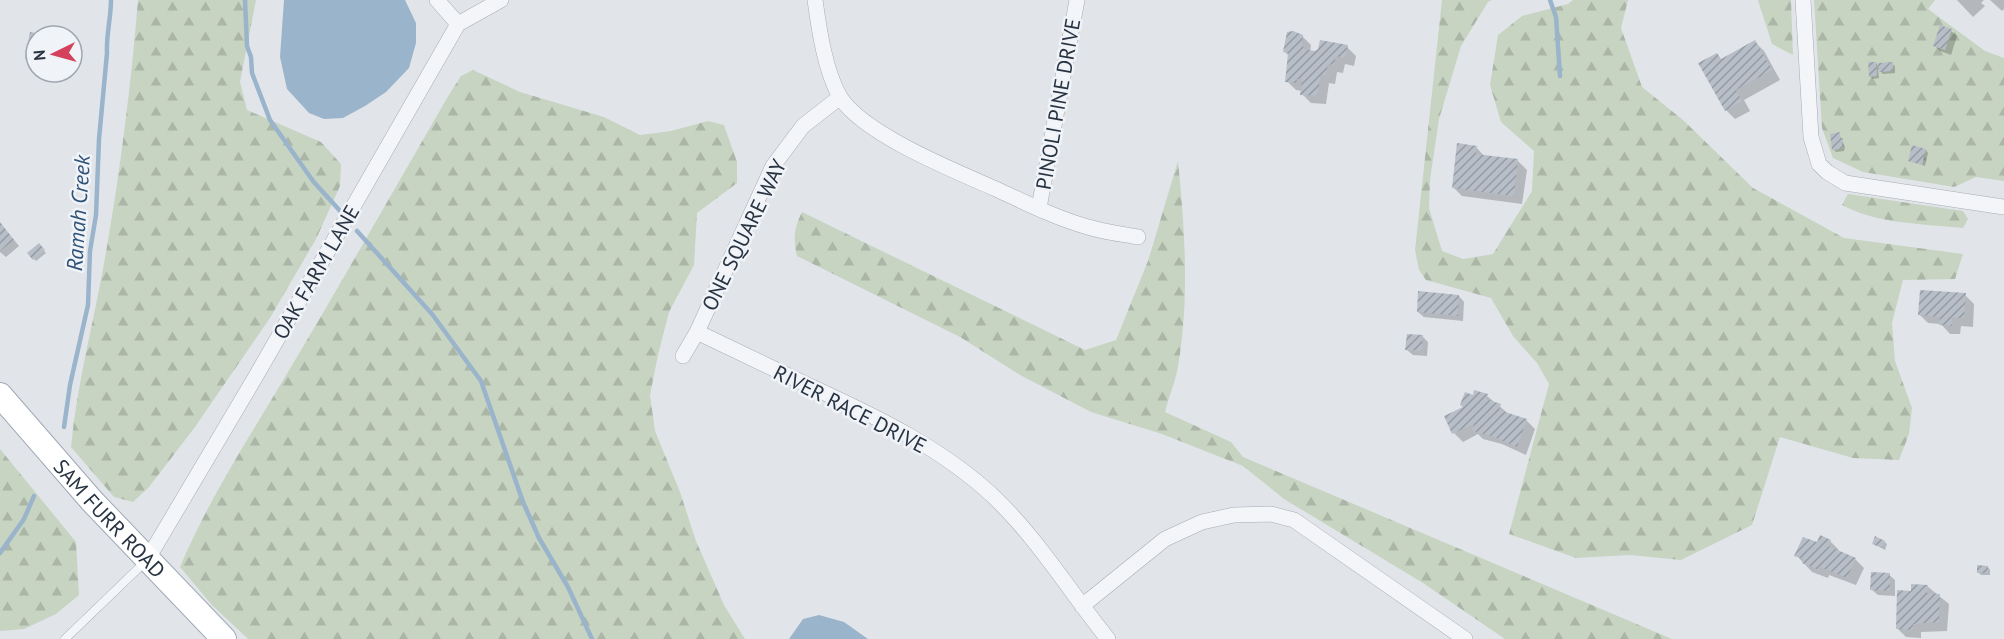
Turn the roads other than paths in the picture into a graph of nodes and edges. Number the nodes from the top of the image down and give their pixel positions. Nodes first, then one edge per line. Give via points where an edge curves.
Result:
1 (437, 0) edge
2 (501, 0) edge
3 (815, 0) edge
4 (1077, 0) edge
5 (1803, 0) edge
6 (458, 24) junction
7 (840, 97) junction
8 (2004, 207) edge
9 (1039, 208) junction
10 (1138, 237) dead end
11 (697, 332) junction
12 (683, 356) dead end
13 (0, 395) edge
14 (147, 560) junction
15 (1082, 606) junction
16 (65, 639) edge
17 (224, 639) edge
18 (1108, 639) edge
19 (1465, 639) edge

1 - 6 street
2 - 6 street
3 - 7 street via 826,62
4 - 9 street, PINOLI PINE DRIVE
5 - 8 street via 1811,137 1820,164 1827,172 1845,183
6 - 14 street, OAK FARM LANE
7 - 9 street via 884,135
7 - 11 street, ONE SQUARE WAY via 803,126 773,166
9 - 10 street via 1087,227
11 - 12 street, ONE SQUARE WAY
11 - 15 street, RIVER RACE DRIVE via 881,419 922,443 994,497 1042,551
13 - 14 main road, SAM FURR ROAD
14 - 16 lane
14 - 17 main road, SAM FURR ROAD
15 - 18 street, RIVER RACE DRIVE
15 - 19 street via 1165,539 1202,522 1234,515 1271,514 1294,520

